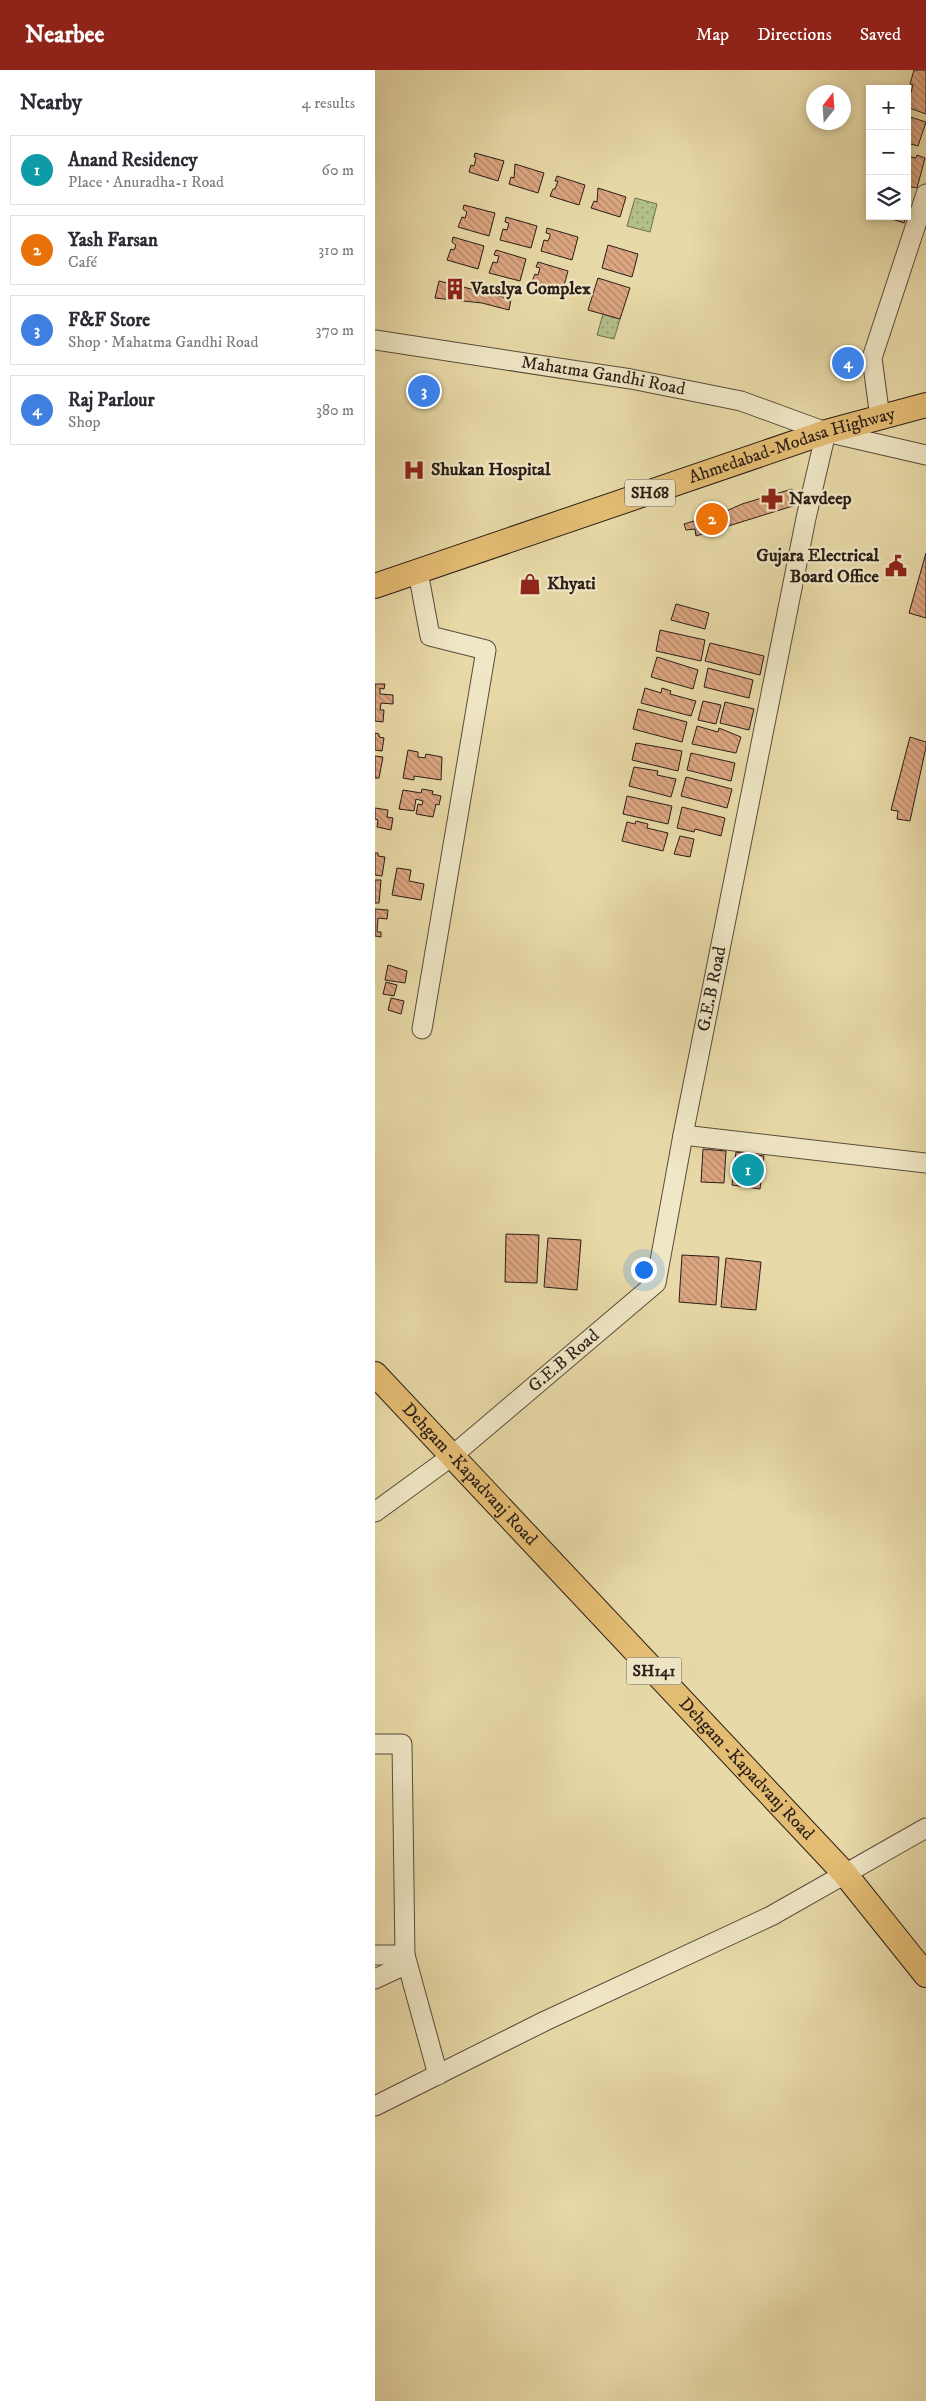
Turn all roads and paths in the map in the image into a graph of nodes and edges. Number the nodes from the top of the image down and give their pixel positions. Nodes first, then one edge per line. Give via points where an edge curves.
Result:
1 (926, 194) edge
2 (375, 340) edge
3 (926, 405) edge
4 (881, 418) junction
5 (826, 432) junction
6 (926, 455) edge
7 (418, 572) junction
8 (375, 586) edge
9 (421, 1028) dead end
10 (683, 1135) junction
11 (926, 1163) edge
12 (375, 1374) edge
13 (452, 1456) junction
14 (375, 1512) edge
15 (375, 1744) edge
16 (926, 1828) edge
17 (845, 1874) junction
18 (375, 1955) edge
19 (406, 1960) junction
20 (926, 1974) edge
21 (375, 1979) edge
22 (438, 2075) junction
23 (375, 2106) edge

1 - 4 street via 872,358
2 - 5 street, Mahatma Gandhi Road via 631,379 741,401
3 - 4 main road, Ahmedabad-Modasa Highway / SH68
4 - 5 main road, Ahmedabad-Modasa Highway / SH68
5 - 6 street, Mahatma Gandhi Road
5 - 7 main road, Ahmedabad-Modasa Highway / SH68
5 - 10 street, G.E.B Road
7 - 8 main road, Ahmedabad-Modasa Highway / SH68
7 - 9 street via 430,636 486,650
10 - 11 street
10 - 13 street, G.E.B Road via 656,1283
12 - 13 main road, Dehgam -Kapadvanj Road / SH141
13 - 14 street, G.E.B Road
13 - 17 main road, Dehgam -Kapadvanj Road / SH141
15 - 19 street via 402,1744
16 - 17 street
17 - 20 main road, Dehgam -Kapadvanj Road / SH141
17 - 22 street via 771,1916 545,2021
18 - 19 street
19 - 21 street
19 - 22 street
22 - 23 street

